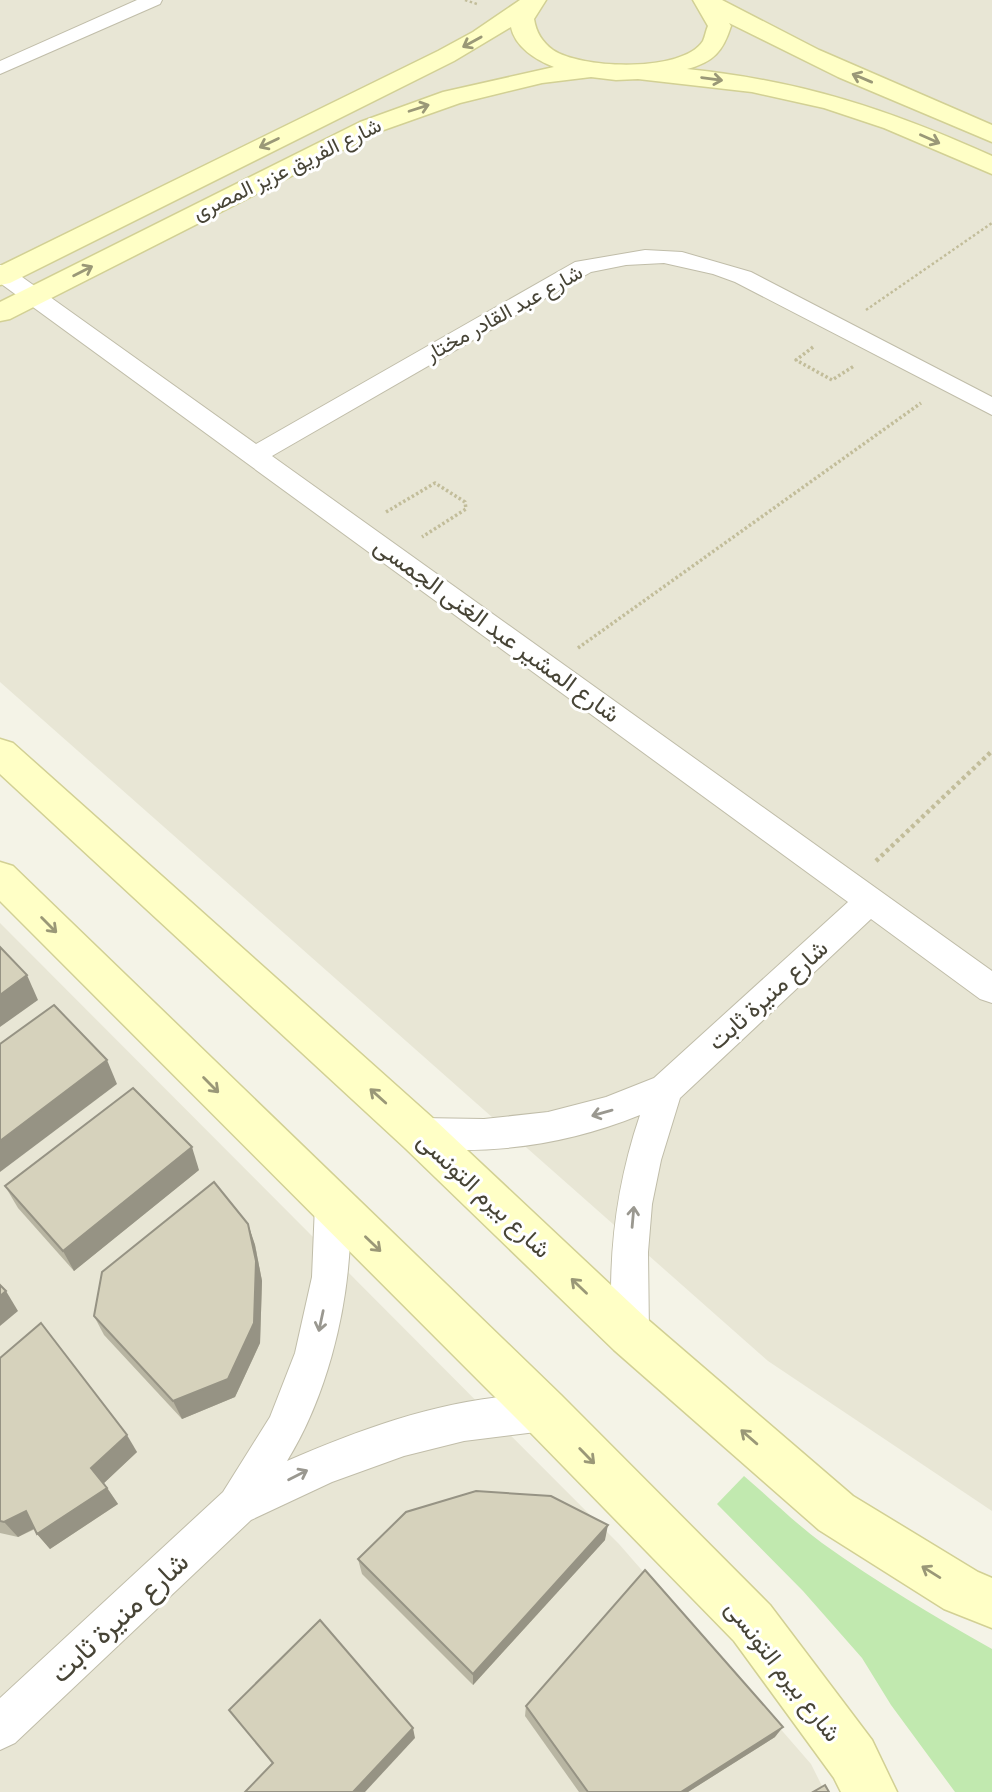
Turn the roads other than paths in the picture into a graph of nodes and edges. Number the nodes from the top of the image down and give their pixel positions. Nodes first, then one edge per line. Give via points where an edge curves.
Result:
1 (153, 0) edge
2 (704, 0) edge
3 (532, 2) edge
4 (0, 68) edge
5 (589, 70) junction
6 (644, 73) junction
7 (992, 134) edge
8 (992, 166) edge
9 (1, 275) edge
10 (34, 296) junction
11 (0, 313) edge
12 (992, 407) edge
13 (256, 455) junction
14 (0, 753) edge
15 (0, 877) edge
16 (860, 893) junction
17 (992, 989) edge
18 (666, 1089) junction
19 (420, 1134) junction
20 (333, 1205) junction
21 (630, 1334) junction
22 (544, 1412) junction
23 (237, 1506) junction
24 (992, 1603) edge
25 (0, 1728) edge
26 (870, 1792) edge

1 - 4 street
2 - 6 street via 717,13 722,28 715,44 687,62
7 -> 2 street via 785,44
3 - 5 street via 522,19 525,35 538,50
3 -> 9 street, شارع الفريق عزيز المصرى via 446,56
5 - 6 street
10 -> 5 street, شارع الفريق عزيز المصرى via 369,127 497,85
6 -> 8 street via 808,96 898,125
9 - 10 street, شارع المشير عبد الغنى الجمسى
10 - 11 street, شارع الفريق عزيز المصرى
10 - 13 street, شارع المشير عبد الغنى الجمسى
12 - 13 street, شارع عبد القادر مختار via 743,276 664,255 622,257 583,267
13 - 16 street, شارع المشير عبد الغنى الجمسى
19 -> 14 street, شارع بيرم التونسى
15 -> 20 street, شارع بيرم التونسى
16 - 17 street, شارع المشير عبد الغنى الجمسى
16 - 18 street, شارع منيرة ثابت
18 -> 19 street, شارع منيرة ثابت via 609,1112 548,1128 484,1135
21 -> 18 street, شارع منيرة ثابت via 629,1267 635,1203 647,1144
21 -> 19 street, شارع بيرم التونسى
20 -> 22 street, شارع بيرم التونسى
20 -> 23 street, شارع منيرة ثابت via 330,1277 314,1353 284,1430
24 -> 21 street, شارع بيرم التونسى via 962,1591 836,1513
23 -> 22 street, شارع منيرة ثابت via 312,1468 389,1440 466,1421
22 -> 26 street, شارع بيرم التونسى via 752,1623 853,1759
23 - 25 street, شارع منيرة ثابت

